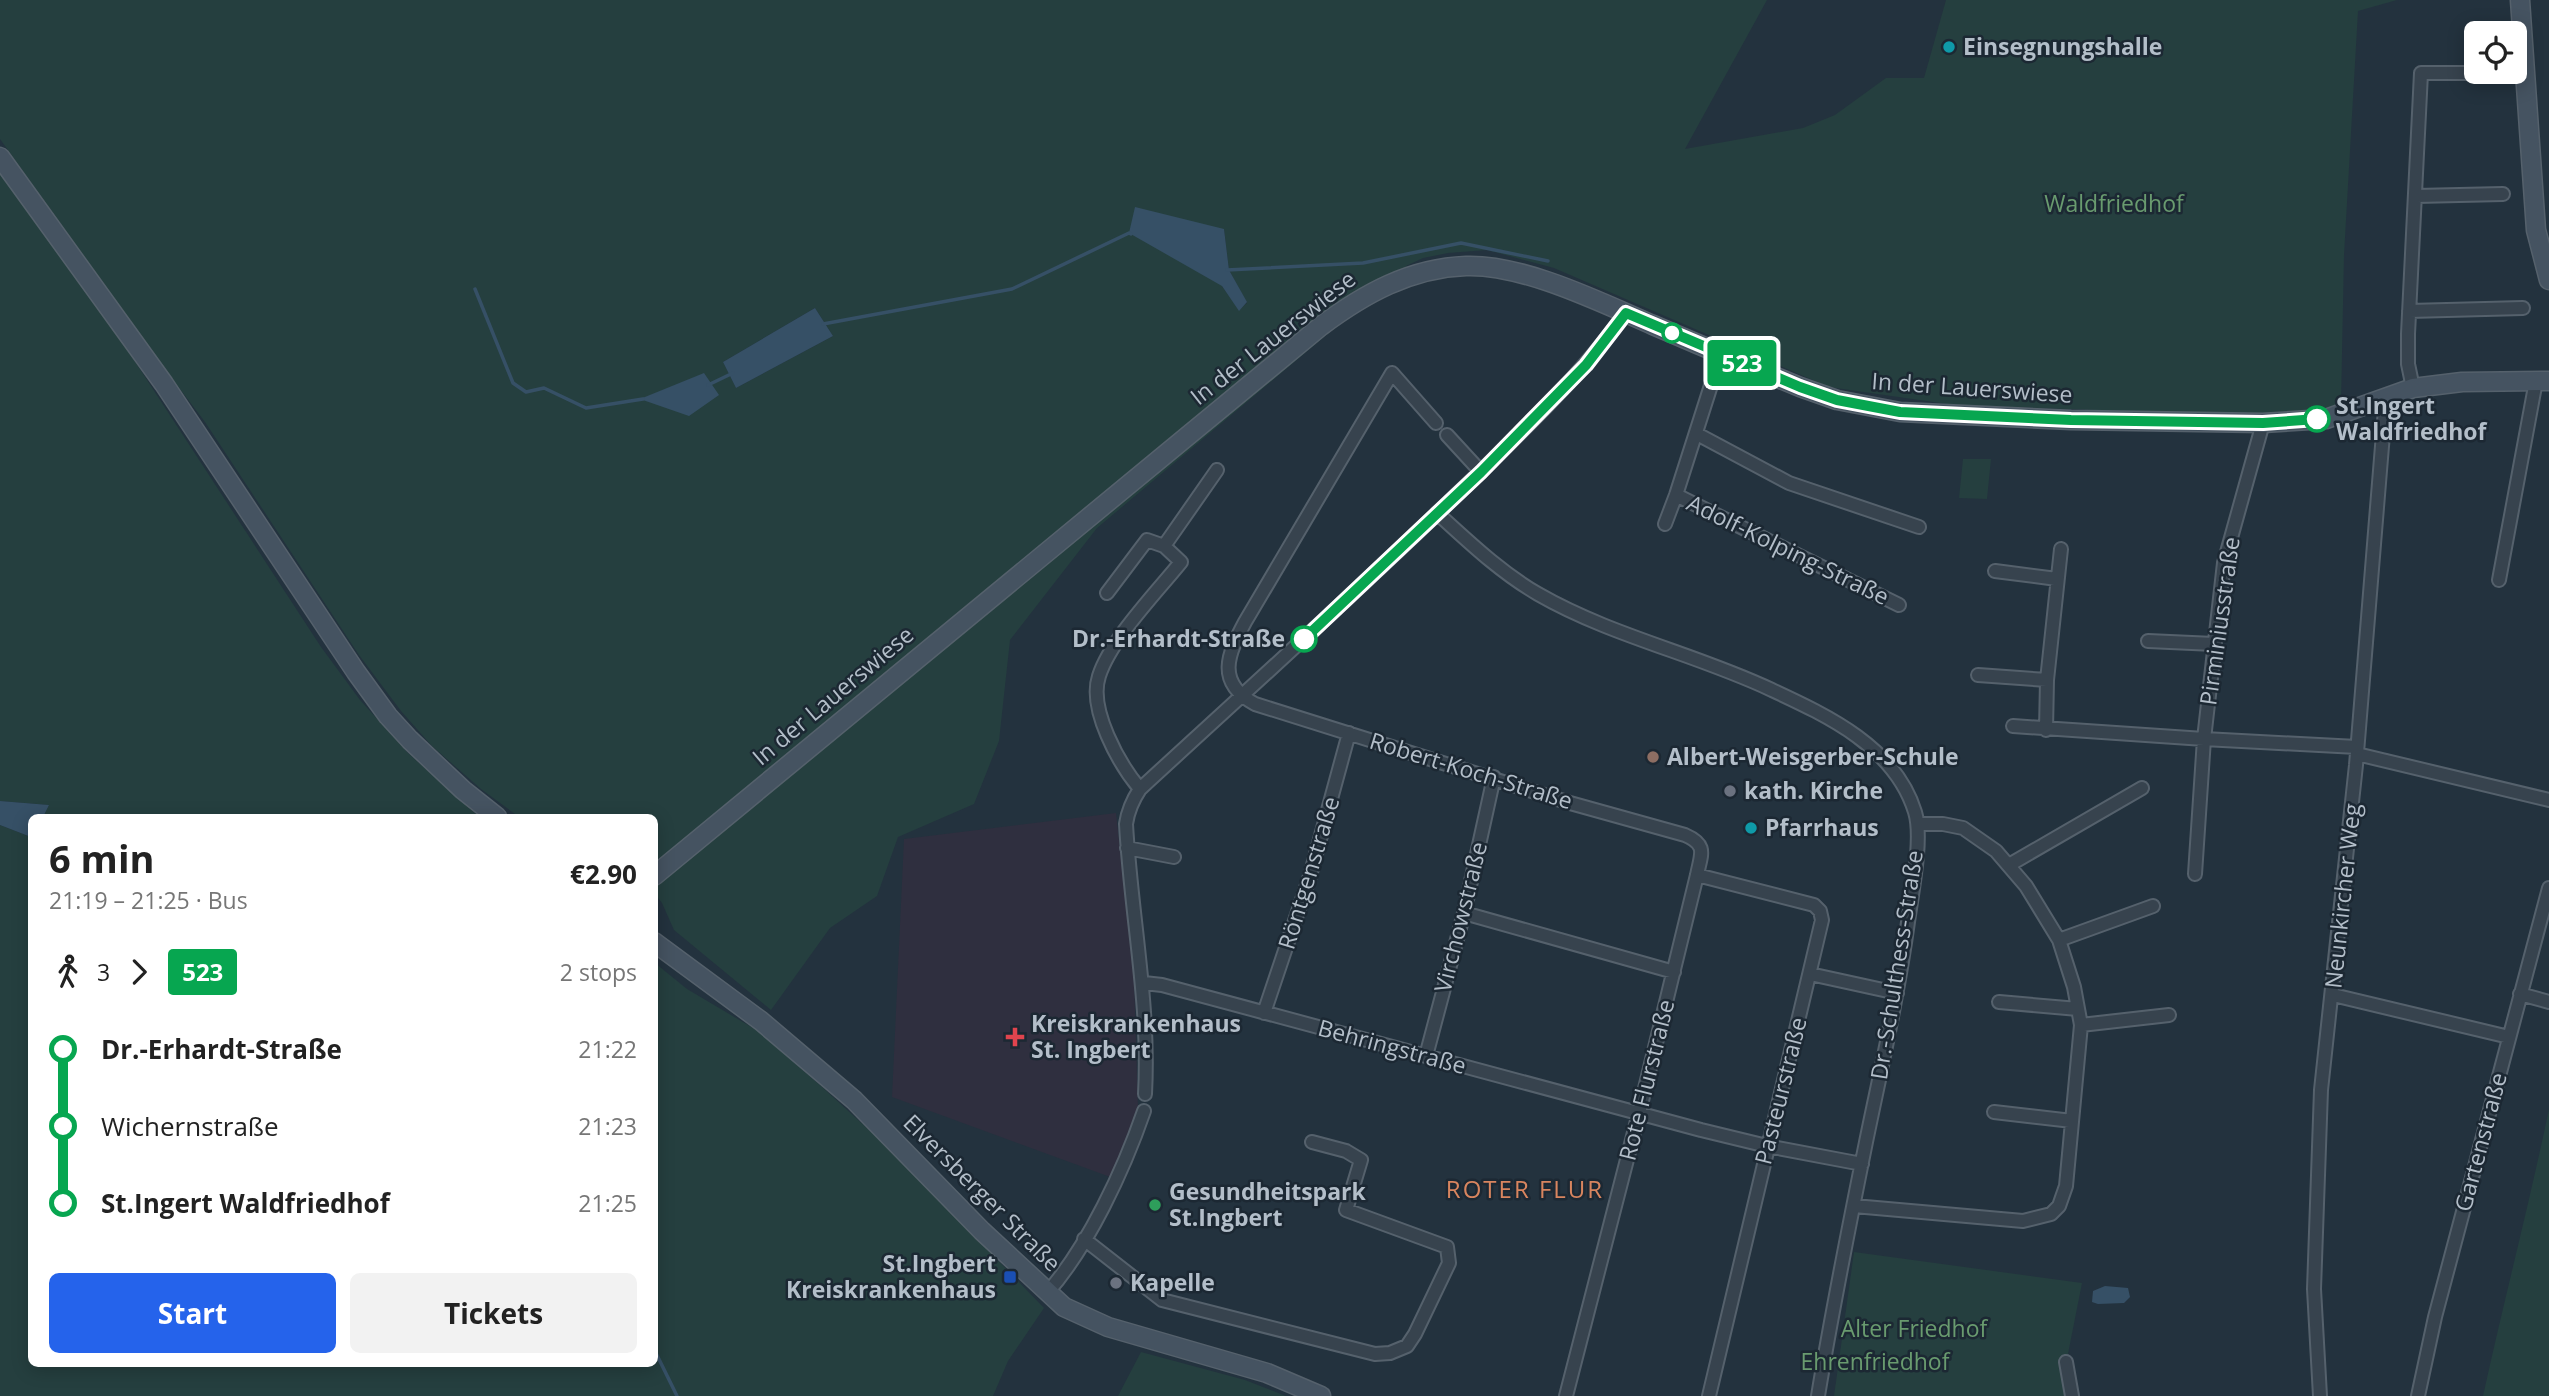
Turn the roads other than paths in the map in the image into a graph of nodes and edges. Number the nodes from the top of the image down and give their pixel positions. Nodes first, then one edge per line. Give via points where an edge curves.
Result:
1 (2520, 0) edge
2 (2464, 73) edge
3 (0, 157) edge
4 (2503, 194) dead end
5 (2416, 196) junction
6 (2549, 280) edge
7 (2523, 308) dead end
8 (2409, 311) junction
9 (1626, 313) junction
10 (1721, 354) junction
11 (2542, 381) edge
12 (2413, 388) junction
13 (2386, 397) junction
14 (1436, 423) dead end
15 (2263, 423) junction
16 (1697, 434) junction
17 (1447, 435) dead end
18 (1217, 470) dead end
19 (1481, 472) junction
20 (1676, 495) junction
21 (1437, 513) junction
22 (1665, 524) dead end
23 (1919, 527) dead end
24 (1164, 547) junction
25 (2061, 549) dead end
26 (1995, 571) dead end
27 (2057, 579) junction
28 (2499, 580) dead end
29 (1107, 593) dead end
30 (1899, 605) dead end
31 (2148, 641) dead end
32 (2214, 644) junction
33 (1978, 675) dead end
34 (2047, 680) junction
35 (1242, 695) junction
36 (2013, 726) dead end
37 (2046, 730) junction
38 (1349, 733) junction
39 (2204, 739) junction
40 (2357, 750) junction
41 (1494, 777) junction
42 (2142, 788) dead end
43 (1140, 789) junction
44 (2549, 800) edge
45 (493, 814) edge
46 (1918, 824) junction
47 (1700, 844) joint
48 (1128, 848) junction
49 (1174, 857) dead end
50 (2008, 865) junction
51 (658, 873) edge
52 (2195, 874) dead end
53 (1697, 875) junction
54 (2549, 888) edge
55 (2153, 906) dead end
56 (1464, 913) junction
57 (2059, 940) junction
58 (658, 945) edge
59 (1674, 971) junction
60 (1810, 974) junction
61 (1144, 983) junction
62 (1897, 993) junction
63 (2520, 994) junction
64 (2333, 995) junction
65 (1999, 1002) dead end
66 (2549, 1002) edge
67 (2078, 1009) junction
68 (1264, 1013) junction
69 (2169, 1015) dead end
70 (2081, 1025) junction
71 (2509, 1037) junction
72 (1426, 1056) junction
73 (1145, 1094) dead end
74 (1144, 1111) dead end
75 (1994, 1112) dead end
76 (1639, 1113) junction
77 (2072, 1121) junction
78 (1312, 1142) dead end
79 (1767, 1146) junction
80 (1862, 1164) junction
81 (1854, 1206) junction
82 (1084, 1239) junction
83 (1047, 1293) junction
84 (2066, 1362) dead end
85 (1321, 1396) edge
86 (1566, 1396) edge
87 (1709, 1396) edge
88 (1818, 1396) edge
89 (2072, 1396) edge
90 (2320, 1396) edge
91 (2418, 1396) edge

1 - 6 street via 2536,230
2 - 5 street via 2421,73
3 - 45 street via 164,384 388,716 432,762
4 - 5 street
5 - 8 street
7 - 8 street
8 - 12 street
9 - 10 street, In der Lauerswiese
9 - 19 street via 1586,365
9 - 51 street, In der Lauerswiese via 1491,267 1447,267 1374,290 1321,326
10 - 15 street, In der Lauerswiese via 1837,400 1900,412
10 - 16 street
11 - 12 street, In der Lauerswiese
11 - 28 street
12 - 13 street, In der Lauerswiese
13 - 15 street, In der Lauerswiese via 2326,419
13 - 40 street, Neunkircher Weg
14 - 35 street via 1392,373 1234,642 1227,660 1228,674
15 - 32 street, Pirminiusstraße via 2224,564
16 - 20 street
16 - 23 street via 1789,483
17 - 19 street
18 - 24 street
19 - 21 street
20 - 22 street
20 - 30 street, Adolf-Kolping-Straße
21 - 35 street
21 - 46 street, Dr.-Schulthess-Straße via 1511,578 1554,603 1758,684 1839,724 1891,767
24 - 29 street via 1147,540
24 - 43 street via 1181,562 1108,656 1096,686 1108,740
25 - 27 street
26 - 27 street
27 - 34 street
31 - 32 street
32 - 39 street, Pirminiusstraße
33 - 34 street
34 - 37 street
35 - 38 street, Robert-Koch-Straße via 1255,704
35 - 43 street
36 - 37 street
37 - 39 street
38 - 41 street, Robert-Koch-Straße
38 - 68 street, Röntgenstraße via 1310,876
39 - 40 street
39 - 52 street, Pirminiusstraße
40 - 44 street
40 - 64 street, Neunkircher Weg
41 - 47 street, Robert-Koch-Straße via 1685,835
41 - 56 street, Virchowstraße
42 - 50 street
43 - 48 street via 1128,809
46 - 50 street via 1963,828
46 - 62 street, Dr.-Schulthess-Straße
47 - 53 street, Rote Flurstraße
48 - 49 street
48 - 61 street
50 - 57 street
53 - 59 street, Rote Flurstraße
53 - 60 street, Pasteurstraße via 1814,905 1821,911
54 - 63 street, Gartenstraße
55 - 57 street
56 - 59 street
56 - 72 street, Virchowstraße
57 - 67 street
58 - 83 street, Elversberger Straße via 761,1021 854,1100
59 - 76 street, Rote Flurstraße
60 - 62 street
60 - 79 street, Pasteurstraße
61 - 68 street, Behringstraße
61 - 73 street
62 - 80 street, Dr.-Schulthess-Straße
63 - 66 street
63 - 71 street, Gartenstraße
64 - 71 street
64 - 90 street, Neunkircher Weg via 2321,1090 2314,1289
65 - 67 street
67 - 70 street
68 - 72 street, Behringstraße
69 - 70 street
70 - 77 street
71 - 91 street, Gartenstraße
72 - 76 street, Behringstraße
74 - 82 street via 1119,1173
75 - 77 street
76 - 79 street, Behringstraße
76 - 86 street, Rote Flurstraße
77 - 81 street via 2064,1196 2052,1214 2023,1221
78 - 82 street via 1361,1160 1346,1210 1447,1247 1449,1263 1415,1334 1406,1346 1390,1353 1376,1354 1162,1300
79 - 80 street, Behringstraße
79 - 87 street, Pasteurstraße
80 - 81 street, Dr.-Schulthess-Straße
81 - 88 street, Dr.-Schulthess-Straße
82 - 83 street
83 - 85 street, Elversberger Straße via 1064,1307 1098,1322 1267,1373
84 - 89 street

